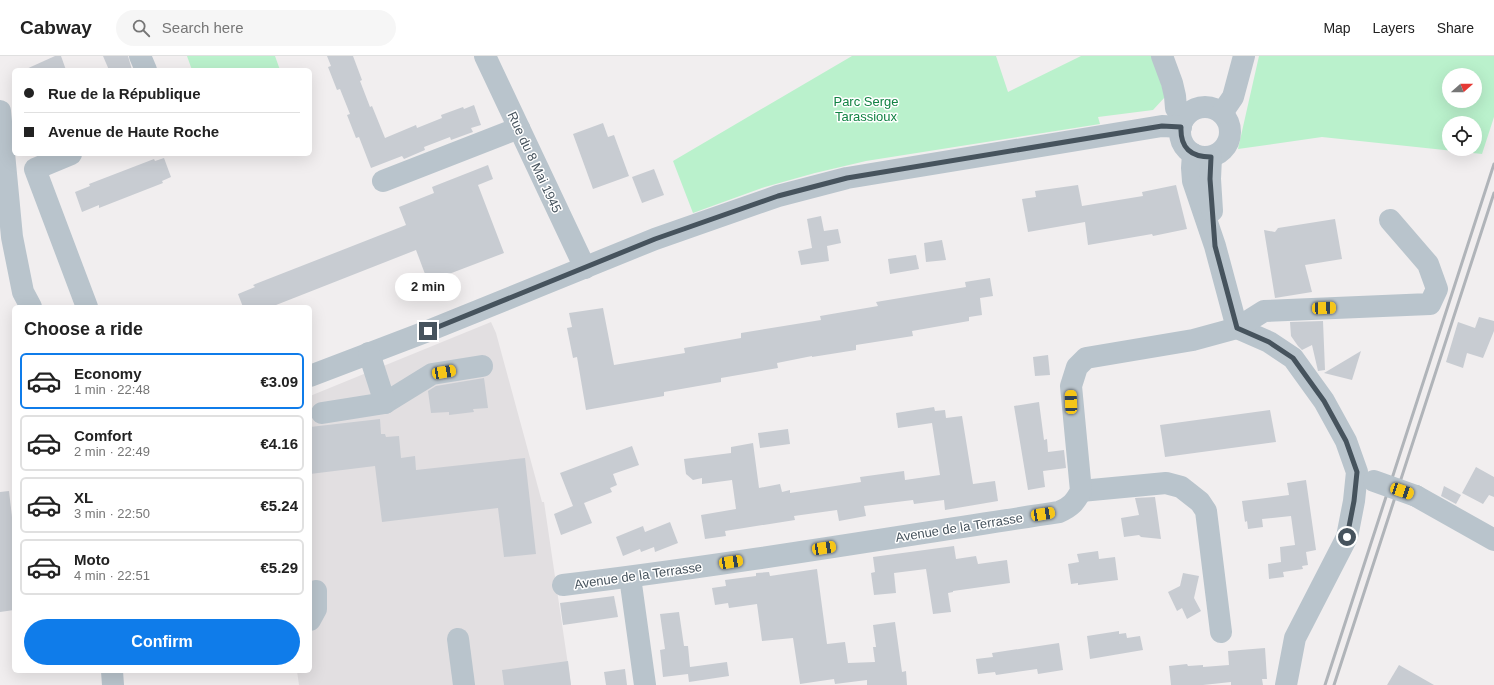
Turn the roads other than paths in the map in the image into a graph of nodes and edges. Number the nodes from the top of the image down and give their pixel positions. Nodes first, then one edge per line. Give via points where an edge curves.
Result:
1 (140, 56) edge
2 (485, 56) edge
3 (1162, 56) edge
4 (1244, 56) edge
5 (145, 68) edge
6 (0, 110) edge
7 (1222, 113) junction
8 (1182, 123) junction
9 (519, 128) junction
10 (65, 156) edge
11 (1202, 156) junction
12 (383, 181) dead end
13 (1390, 220) dead end
14 (6, 238) edge
15 (585, 268) junction
16 (30, 305) edge
17 (86, 305) edge
18 (1237, 328) junction
19 (369, 353) junction
20 (482, 366) dead end
21 (312, 375) edge
22 (385, 403) junction
23 (322, 413) dead end
24 (1366, 476) junction
25 (1080, 491) junction
26 (1494, 540) edge
27 (630, 577) junction
28 (562, 585) dead end
29 (316, 591) dead end
30 (312, 616) edge
31 (1221, 632) dead end
32 (458, 639) dead end
33 (112, 673) edge
34 (458, 673) edge
35 (113, 685) edge
36 (645, 685) edge
37 (1286, 685) edge

1 - 5 street
2 - 9 street, Rue du 8 Mai 1945
3 - 8 street
4 - 7 street via 1234,97
6 - 14 street
7 - 8 street via 1214,108 1201,107 1189,113
7 - 11 street via 1230,128 1228,144 1222,151
8 - 11 street via 1182,143 1187,149
8 - 15 street via 847,178 778,196 655,239
9 - 12 street
9 - 15 street, Rue du 8 Mai 1945
10 - 17 street via 35,169
11 - 18 street via 1192,168 1193,181 1215,246
13 - 18 street via 1428,264 1436,289 1430,304 1264,311
14 - 16 street via 23,292
15 - 19 street
18 - 24 street via 1269,342 1293,358 1324,401
18 - 25 street via 1193,340 1095,355 1086,358 1077,367 1071,386
19 - 21 street
19 - 22 street
20 - 22 street via 432,374
22 - 23 street
24 - 26 street, bridge via 1416,496
24 - 37 street via 1354,501 1347,537 1295,638
25 - 27 street, Avenue de la Terrasse via 1072,505 1059,512
25 - 31 street via 1166,482 1181,487 1200,502 1206,511
27 - 28 street, Avenue de la Terrasse
27 - 36 street
29 - 30 street via 316,609
32 - 34 street
33 - 35 street

